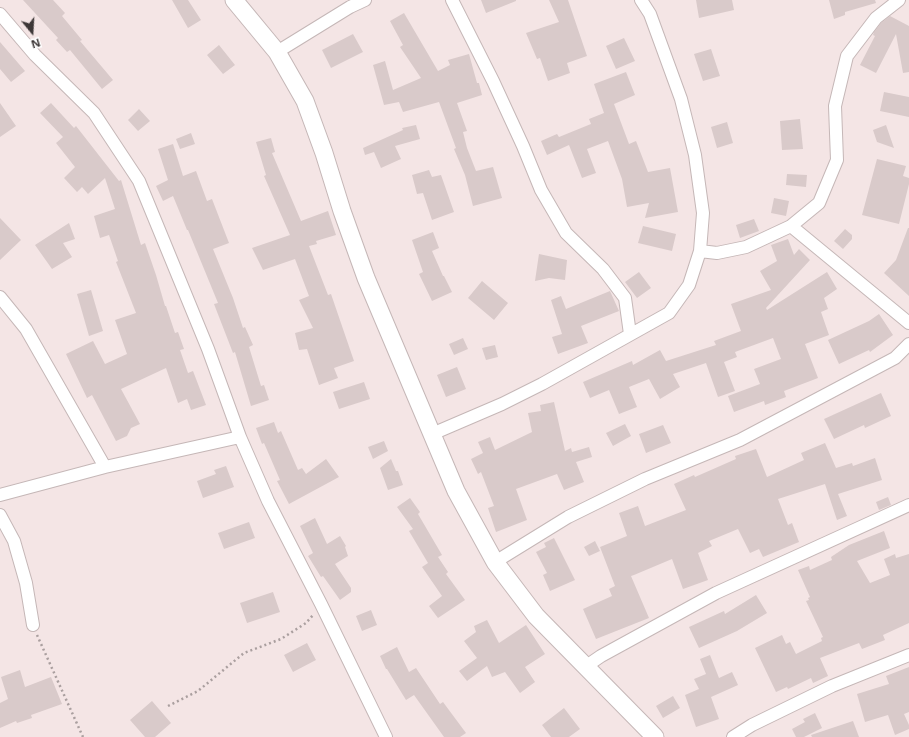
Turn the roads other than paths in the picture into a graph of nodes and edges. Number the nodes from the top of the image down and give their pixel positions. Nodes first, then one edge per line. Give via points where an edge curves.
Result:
1 (234, 0) edge
2 (364, 0) edge
3 (452, 0) edge
4 (641, 0) edge
5 (899, 0) edge
6 (0, 14) edge
7 (277, 52) junction
8 (791, 226) junction
9 (700, 251) junction
10 (0, 297) edge
11 (909, 323) edge
12 (630, 334) junction
13 (909, 344) edge
14 (432, 434) junction
15 (240, 437) junction
16 (105, 467) junction
17 (0, 495) edge
18 (909, 505) edge
19 (0, 515) edge
20 (495, 562) junction
21 (33, 625) road end
22 (909, 655) edge
23 (585, 667) junction
24 (386, 737) edge
25 (655, 737) edge
26 (733, 737) edge

1 - 7 street
2 - 7 street
3 - 12 street via 523,146 541,190 566,233 603,268 624,298
4 - 9 street via 650,14 681,98 695,155 703,213
5 - 8 street via 876,18 847,56 835,106 837,160 818,203
6 - 15 street via 35,55 94,113 139,181 208,349
7 - 14 street via 305,101 366,278
8 - 9 street via 746,247 717,253
8 - 11 street
9 - 12 street via 689,285 669,313
10 - 16 street via 26,329
12 - 14 street via 542,384
13 - 20 street via 895,358 740,440 645,480 568,517
14 - 20 street via 456,492
15 - 16 street
15 - 24 street via 268,501
16 - 17 street
18 - 23 street via 716,593
19 - 21 street via 14,541 26,583
20 - 23 street via 536,616
22 - 26 street via 832,686
23 - 25 street

